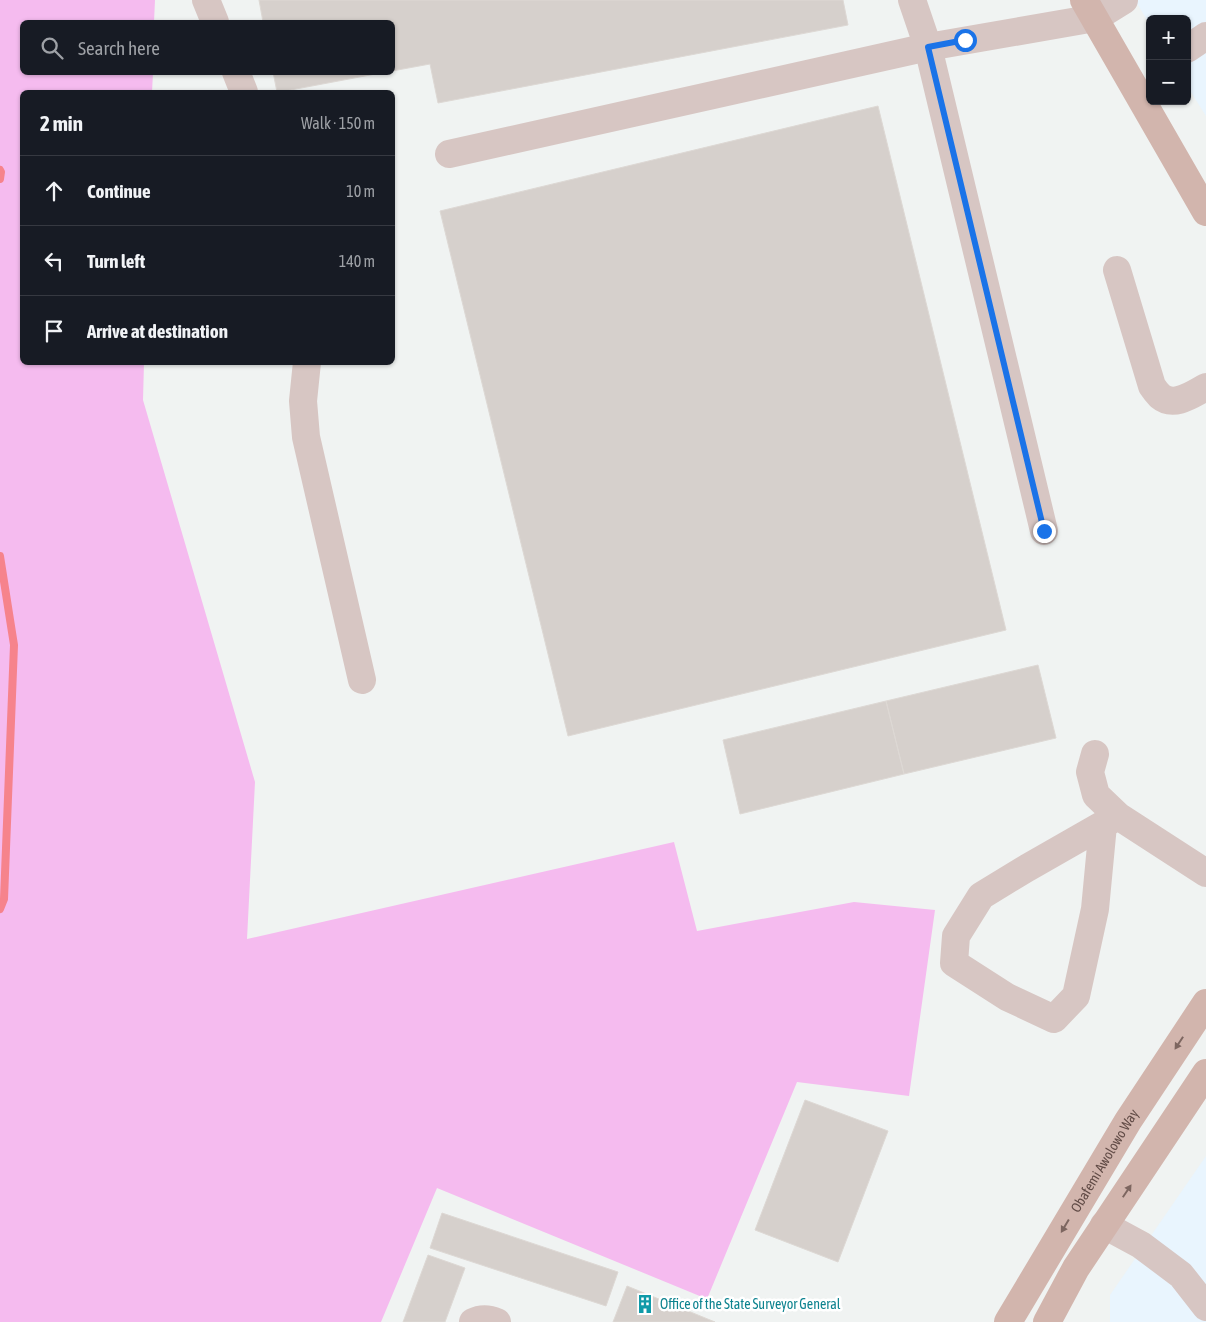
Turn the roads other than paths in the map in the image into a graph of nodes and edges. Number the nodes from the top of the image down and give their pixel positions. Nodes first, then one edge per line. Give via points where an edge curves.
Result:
1 (206, 0) edge
2 (912, 0) edge
3 (1124, 0) edge
4 (1089, 9) edge
5 (214, 20) edge
6 (1206, 36) edge
7 (1191, 46) edge
8 (928, 47) junction
9 (237, 75) edge
10 (1143, 86) edge
11 (243, 90) edge
12 (449, 154) dead end
13 (1206, 212) edge
14 (1117, 270) dead end
15 (307, 365) edge
16 (1206, 387) edge
17 (1044, 531) dead end
18 (362, 680) dead end
19 (1095, 754) dead end
20 (1111, 821) junction
21 (1206, 873) edge
22 (1206, 1002) edge
23 (1206, 1074) edge
24 (1104, 1225) junction
25 (1206, 1307) edge
26 (473, 1322) edge
27 (497, 1322) edge
28 (1008, 1322) edge
29 (1047, 1322) edge

1 - 5 street
2 - 8 street
3 - 4 street
4 - 8 street
4 - 10 main road
6 - 7 street
8 - 12 street
8 - 17 street
9 - 11 street
10 - 13 main road
14 - 16 street via 1152,386 1160,397 1172,401
15 - 18 street via 303,401 306,437
19 - 20 street via 1090,772 1096,795
20 - 20 street via 981,896 956,936 954,963 1007,997 1054,1019 1076,996
20 - 21 street
22 -> 28 main road, Obafemi Awolowo Way via 1128,1121
24 -> 23 main road
24 - 25 street via 1141,1245 1181,1275
24 - 29 main road
26 - 27 street via 478,1319

